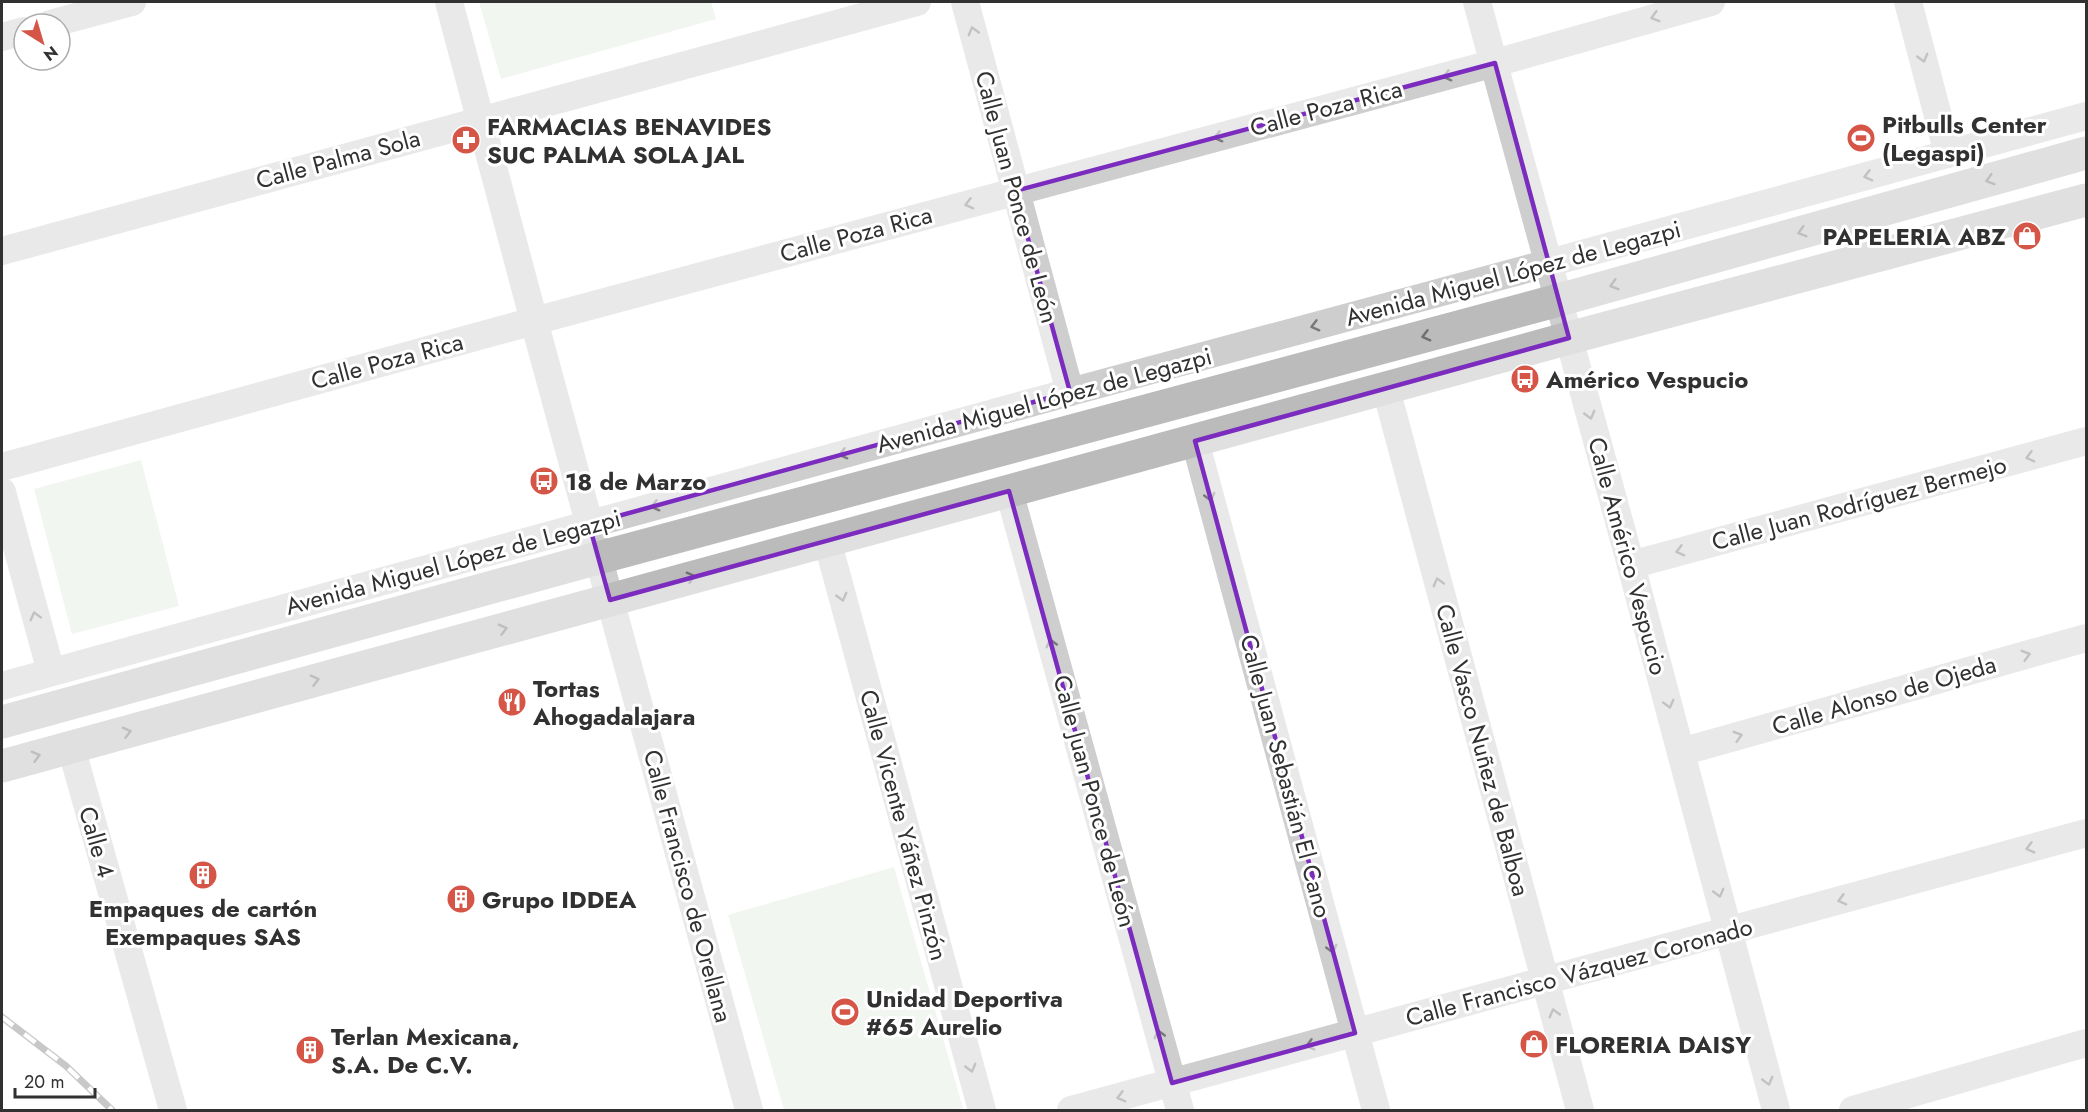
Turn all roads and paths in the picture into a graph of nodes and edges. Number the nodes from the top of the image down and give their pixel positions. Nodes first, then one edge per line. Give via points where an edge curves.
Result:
1 (132, 2) edge
2 (449, 2) edge
3 (917, 2) edge
4 (964, 2) edge
5 (1477, 2) edge
6 (1711, 2) edge
7 (1908, 2) edge
8 (72, 18) edge
9 (1495, 63) junction
10 (2086, 116) edge
11 (482, 120) junction
12 (2086, 153) edge
13 (1948, 154) junction
14 (1015, 191) junction
15 (2086, 200) edge
16 (2, 251) edge
17 (1549, 263) junction
18 (1559, 300) junction
19 (534, 321) junction
20 (1569, 338) junction
21 (1386, 389) junction
22 (1070, 392) junction
23 (1195, 441) junction
24 (2086, 441) edge
25 (2, 466) edge
26 (1009, 491) junction
27 (2, 492) edge
28 (589, 524) junction
29 (827, 540) junction
30 (598, 558) junction
31 (1631, 565) junction
32 (610, 600) junction
33 (2086, 638) edge
34 (51, 672) junction
35 (2, 686) edge
36 (2, 722) edge
37 (71, 747) junction
38 (1681, 752) junction
39 (2, 766) edge
40 (2086, 833) edge
41 (1729, 930) junction
42 (1545, 981) junction
43 (1355, 1033) junction
44 (2086, 1043) edge
45 (1173, 1083) junction
46 (173, 1110) edge
47 (748, 1110) edge
48 (982, 1110) edge
49 (1071, 1110) edge
50 (1180, 1110) edge
51 (1376, 1110) edge
52 (1580, 1110) edge
53 (1776, 1110) edge
54 (1853, 1110) edge

1 - 8 street
2 - 11 street, Calle Francisco de Orellana
3 - 11 street, Calle Palma Sola
14 -> 4 street, Calle Juan Ponce de León
5 - 9 street, Calle Américo Vespucio
6 -> 9 street, Calle Poza Rica
7 -> 13 street
9 -> 14 street, Calle Poza Rica
9 - 17 street, Calle Américo Vespucio
10 - 13 street, Avenida Miguel López de Legazpi
11 - 16 street, Calle Palma Sola
11 - 19 street, Calle Francisco de Orellana
12 -> 18 main road, Avenida Miguel López de Legazpi
13 -> 17 street, Avenida Miguel López de Legazpi
14 -> 19 street, Calle Poza Rica
14 - 22 street, Calle Juan Ponce de León
15 - 20 main road
17 - 18 street, Calle Américo Vespucio
17 -> 22 street, Avenida Miguel López de Legazpi
18 - 20 street, Calle Américo Vespucio
18 -> 30 main road, Avenida Miguel López de Legazpi
19 - 25 street, Calle Poza Rica
19 - 28 street, Calle Francisco de Orellana
20 - 21 main road
20 -> 31 street, Calle Américo Vespucio
21 - 23 main road
42 -> 21 street, Calle Vasco Nuñez de Balboa
22 -> 28 street, Avenida Miguel López de Legazpi
23 - 26 main road
23 -> 43 street, Calle Juan Sebastián El Cano
24 -> 31 street, Calle Juan Rodríguez Bermejo
26 - 29 main road
45 -> 26 street, Calle Juan Ponce de León
34 -> 27 street
28 - 30 street, Calle Francisco de Orellana
28 - 34 street, Avenida Miguel López de Legazpi
32 -> 29 main road
29 -> 48 street, Calle Vicente Yáñez Pinzón
30 - 32 street, Calle Francisco de Orellana
30 - 36 main road, Avenida Miguel López de Legazpi
31 -> 38 street, Calle Américo Vespucio
37 -> 32 main road
32 - 47 street, Calle Francisco de Orellana
38 -> 33 street, Calle Alonso de Ojeda
34 - 35 street, Avenida Miguel López de Legazpi
39 -> 37 main road
37 - 46 street, Calle 4
38 -> 41 street, Calle Américo Vespucio
40 -> 41 street, Calle Francisco Vázquez Coronado
41 - 42 street, Calle Francisco Vázquez Coronado
41 -> 53 street, Calle Américo Vespucio
42 - 43 street, Calle Francisco Vázquez Coronado
52 -> 42 street, Calle Vasco Nuñez de Balboa
43 -> 45 street, Calle Francisco Vázquez Coronado
43 - 51 street, Calle Juan Sebastián El Cano
44 - 54 street
45 -> 49 street, Calle Francisco Vázquez Coronado
45 - 50 street, Calle Juan Ponce de León

